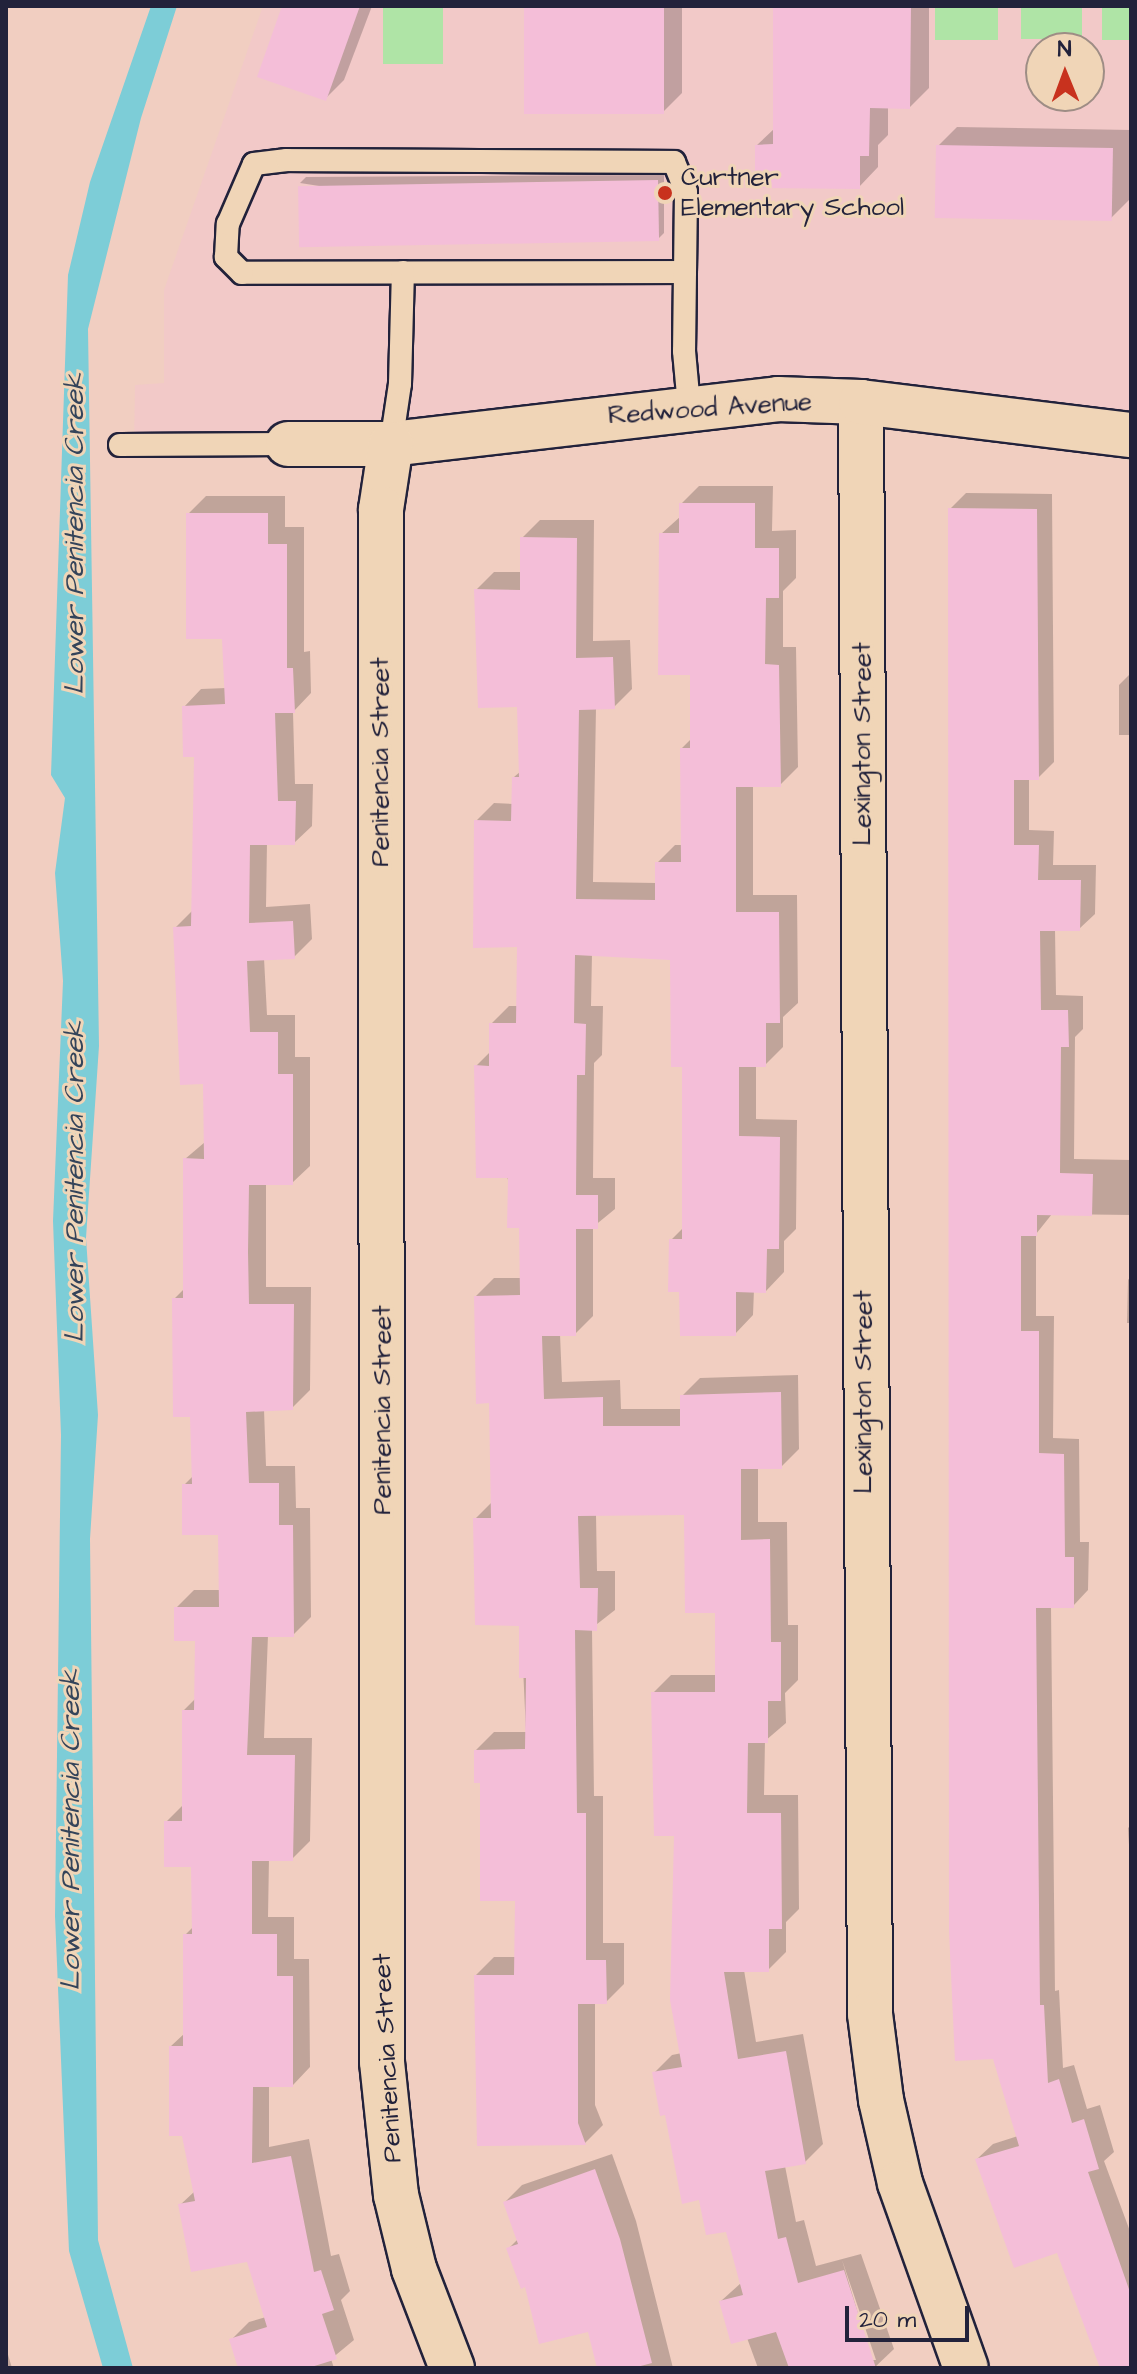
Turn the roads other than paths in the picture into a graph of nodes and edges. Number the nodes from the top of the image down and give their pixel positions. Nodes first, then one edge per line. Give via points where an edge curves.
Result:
1 (403, 272) junction
2 (685, 272) junction
3 (861, 402) junction
4 (689, 406) junction
5 (1131, 435) edge
6 (288, 444) joint
7 (391, 444) junction
8 (120, 445) dead end
9 (452, 2368) edge
10 (966, 2368) edge

1 - 2 lane
1 - 2 lane via 242,273 226,257 228,224 254,164 674,162 686,192
1 - 7 lane via 400,384
2 - 4 lane
3 - 4 street, Redwood Avenue via 778,399
3 - 5 street, Redwood Avenue
3 - 10 street, Lexington Street via 870,2014 881,2100 900,2183
4 - 7 street, Redwood Avenue
6 - 7 street, Redwood Avenue
6 - 8 lane
7 - 9 street, Penitencia Street via 381,509 382,2062 396,2195 414,2269

